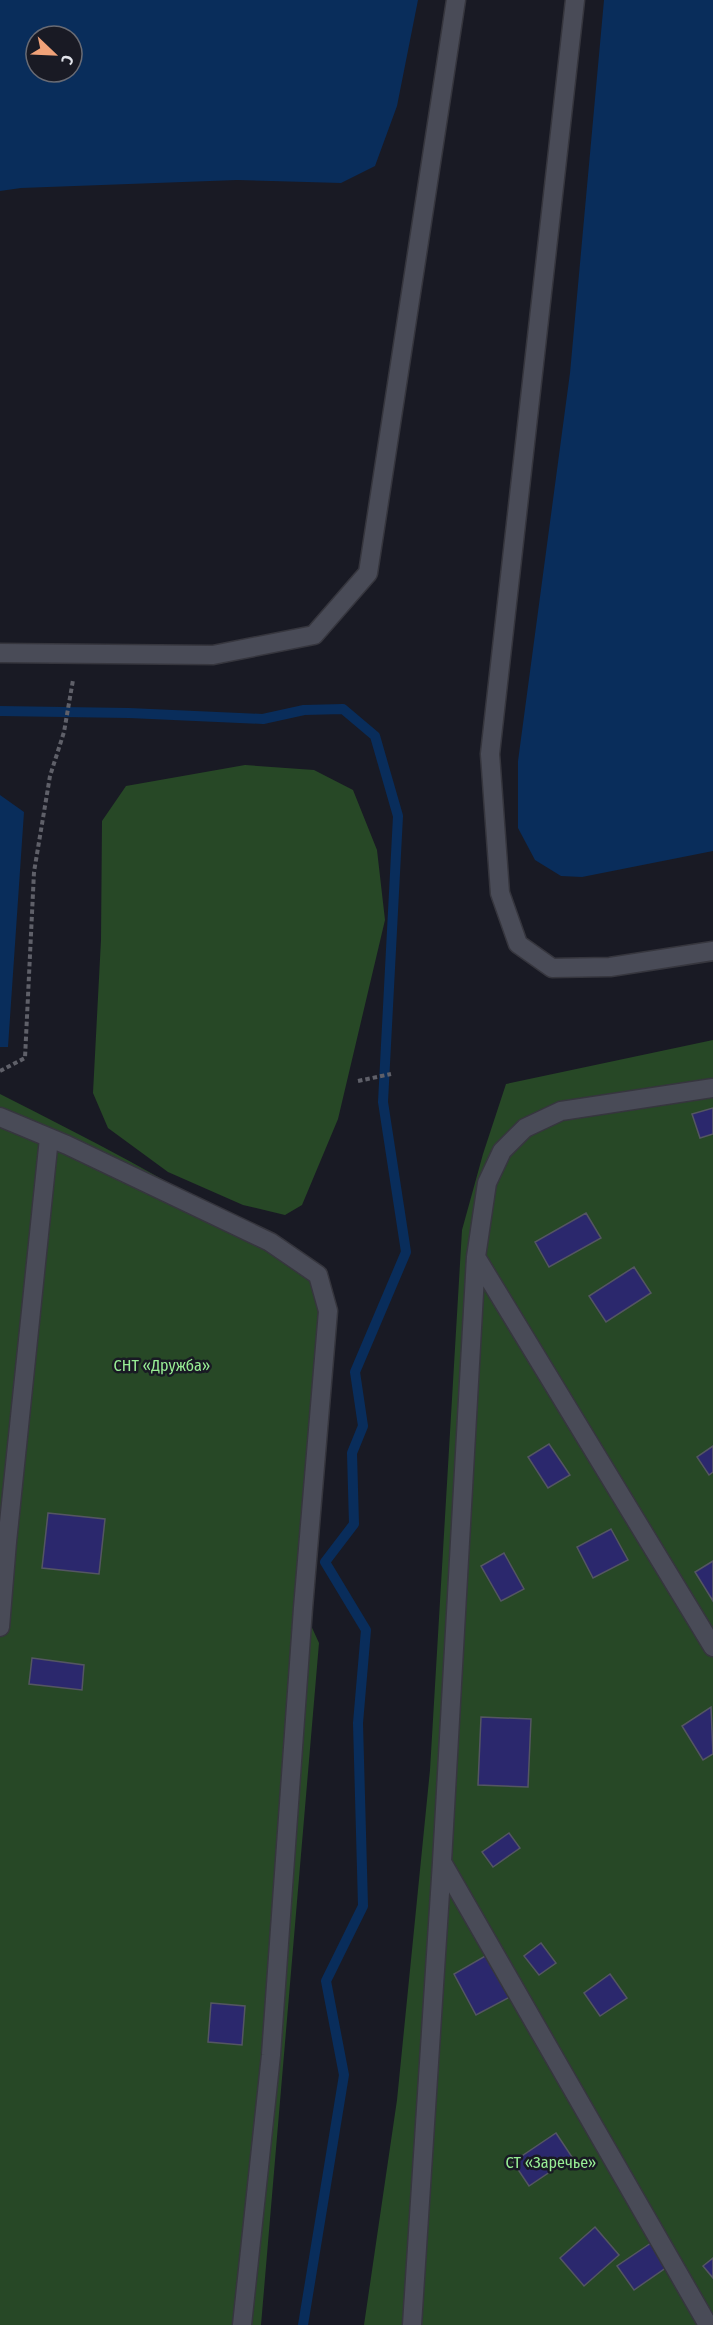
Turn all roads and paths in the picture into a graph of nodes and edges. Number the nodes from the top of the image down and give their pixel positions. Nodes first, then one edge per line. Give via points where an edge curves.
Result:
1 (456, 0) edge
2 (575, 0) edge
3 (0, 653) edge
4 (72, 689) dead end
5 (713, 951) edge
6 (0, 1071) edge
7 (391, 1074) dead end
8 (358, 1081) dead end
9 (713, 1088) edge
10 (0, 1117) edge
11 (49, 1138) junction
12 (476, 1257) junction
13 (0, 1627) edge
14 (713, 1647) edge
15 (442, 1862) junction
16 (242, 2325) edge
17 (412, 2325) edge
18 (708, 2325) edge

1 - 3 lane via 368,573 314,635 213,655
2 - 5 lane via 490,754 500,893 518,944 552,968 610,967
4 - 6 path via 50,776 34,872 25,1058
7 - 8 path
9 - 12 lane via 561,1111 525,1128 502,1151 488,1183
10 - 11 lane
11 - 13 lane
11 - 16 lane via 270,1242 318,1275 328,1311 272,2055
12 - 14 lane
12 - 15 lane
15 - 17 lane
15 - 18 lane

